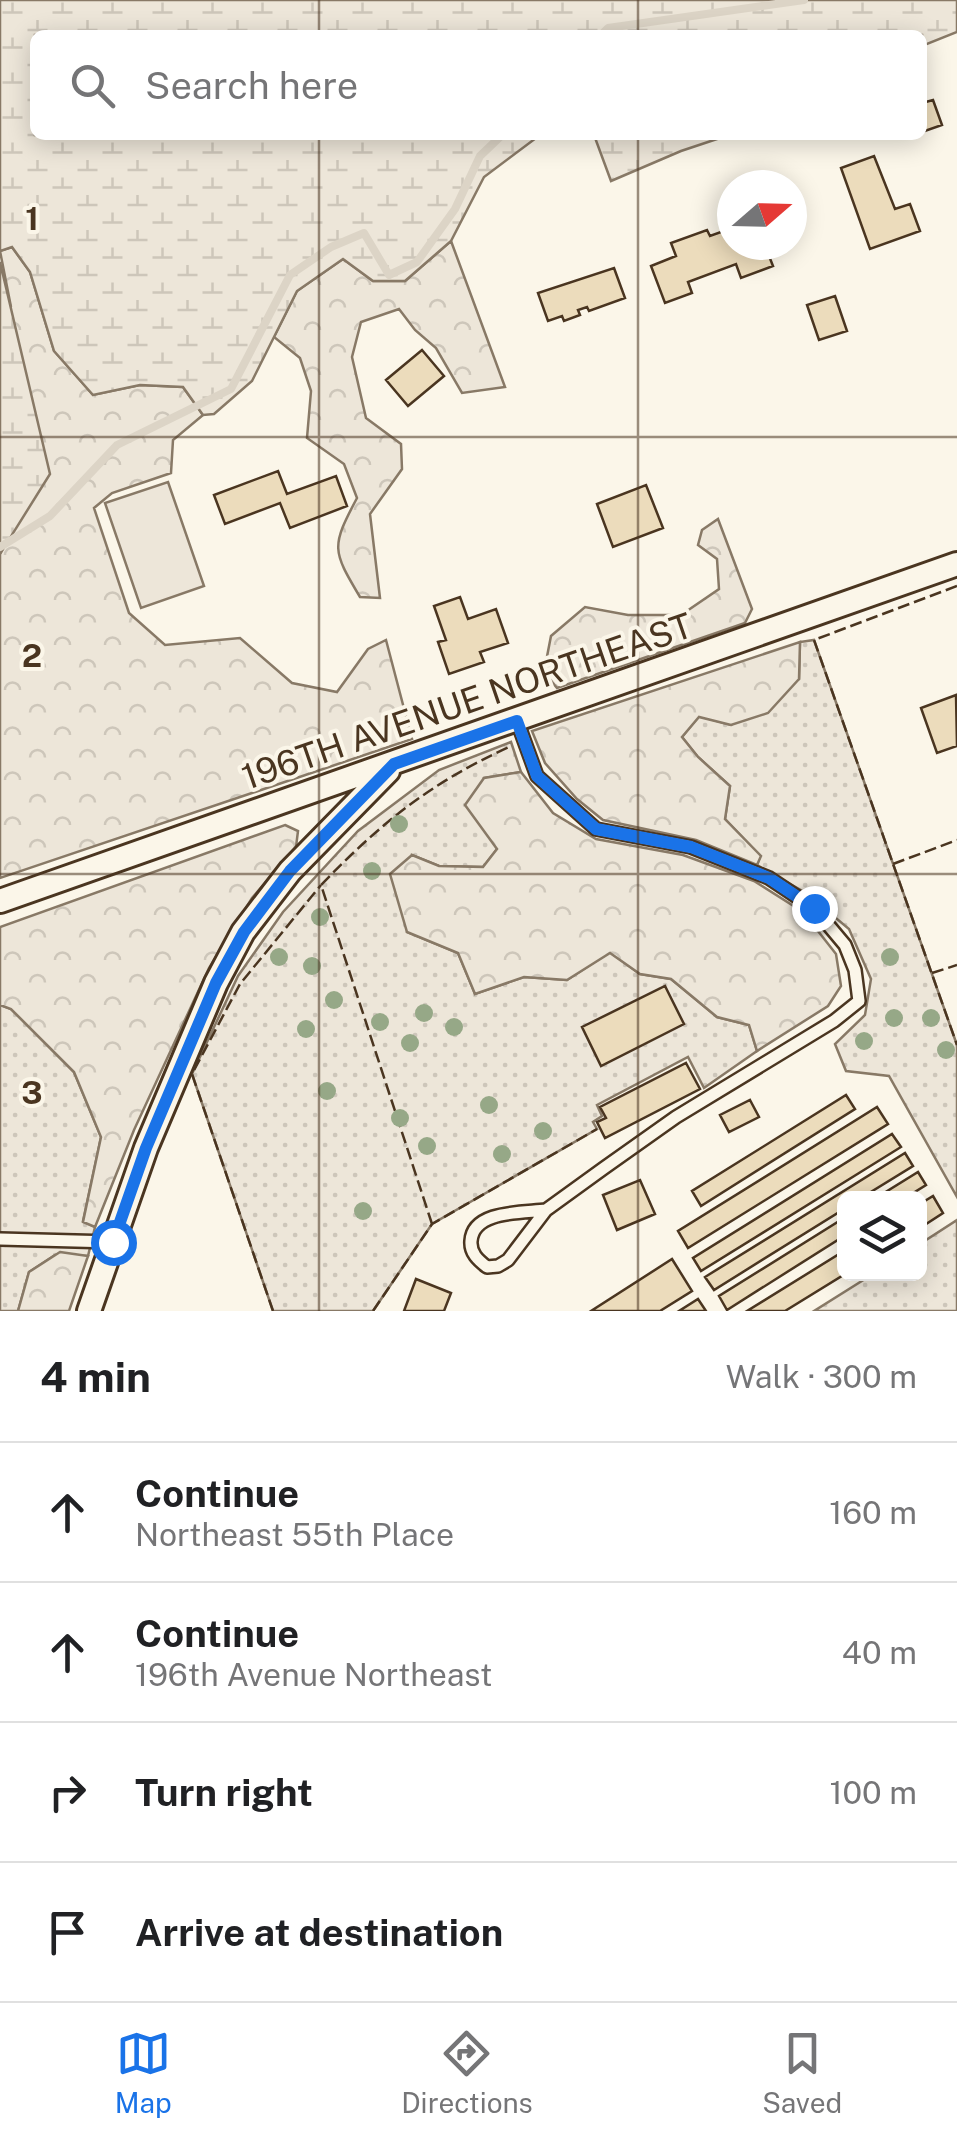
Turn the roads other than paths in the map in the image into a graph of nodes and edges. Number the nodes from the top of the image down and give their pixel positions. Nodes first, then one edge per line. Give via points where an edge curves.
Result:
1 (957, 564) edge
2 (517, 721) junction
3 (394, 764) junction
4 (0, 901) edge
5 (546, 1210) junction
6 (0, 1238) edge
7 (113, 1242) junction
8 (89, 1311) edge

1 - 2 street, 196TH AVENUE NORTHEAST
2 - 3 street, 196TH AVENUE NORTHEAST
2 - 5 lane via 537,776 596,829 691,847 769,878 814,908 845,945 859,1001 676,1117
3 - 4 street, 196TH AVENUE NORTHEAST
3 - 7 street via 290,871 244,932 166,1099
5 - 5 lane via 508,1260 487,1267 477,1259 472,1234 482,1222
6 - 7 lane
7 - 8 street

